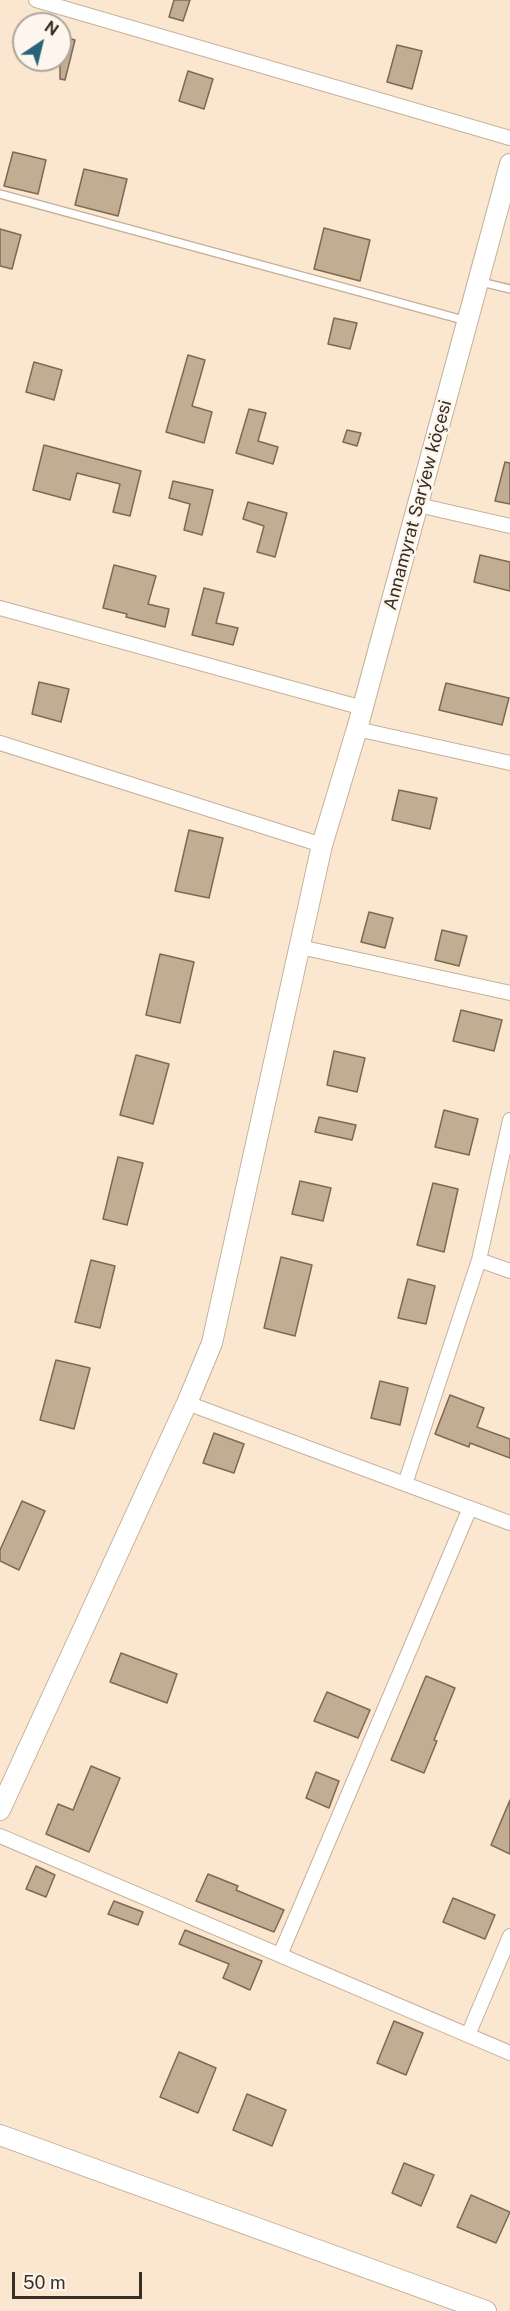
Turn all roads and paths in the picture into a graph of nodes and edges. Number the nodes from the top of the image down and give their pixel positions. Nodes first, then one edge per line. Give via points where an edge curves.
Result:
1 (36, 0) edge
2 (510, 138) edge
3 (510, 164) edge
4 (0, 194) edge
5 (478, 281) junction
6 (510, 289) edge
7 (467, 321) junction
8 (417, 505) junction
9 (510, 526) edge
10 (0, 608) edge
11 (363, 708) junction
12 (357, 729) junction
13 (0, 742) edge
14 (510, 763) edge
15 (322, 844) junction
16 (300, 946) junction
17 (510, 993) edge
18 (510, 1120) edge
19 (479, 1260) junction
20 (510, 1271) edge
21 (188, 1403) junction
22 (405, 1484) junction
23 (470, 1508) junction
24 (510, 1523) edge
25 (0, 1810) edge
26 (0, 1836) edge
27 (510, 1936) edge
28 (279, 1955) junction
29 (468, 2035) junction
30 (510, 2053) edge
31 (0, 2135) edge
32 (486, 2311) edge

1 - 2 street
3 - 5 street, Annamyrat Sarýew köçesi
4 - 7 lane
5 - 6 lane
5 - 7 street, Annamyrat Sarýew köçesi
7 - 8 street, Annamyrat Sarýew köçesi
8 - 9 street
8 - 11 street, Annamyrat Sarýew köçesi
10 - 11 street
11 - 12 street, Annamyrat Sarýew köçesi
12 - 14 street
12 - 15 street, Annamyrat Sarýew köçesi
13 - 15 street
15 - 16 street, Annamyrat Sarýew köçesi
16 - 17 street
16 - 21 street, Annamyrat Sarýew köçesi via 212,1343
18 - 19 street
19 - 20 street
19 - 22 street
21 - 22 street
21 - 25 street, Annamyrat Sarýew köçesi
22 - 23 street
23 - 24 street
23 - 28 street
26 - 28 street
27 - 29 street
28 - 29 street
29 - 30 street
31 - 32 street

